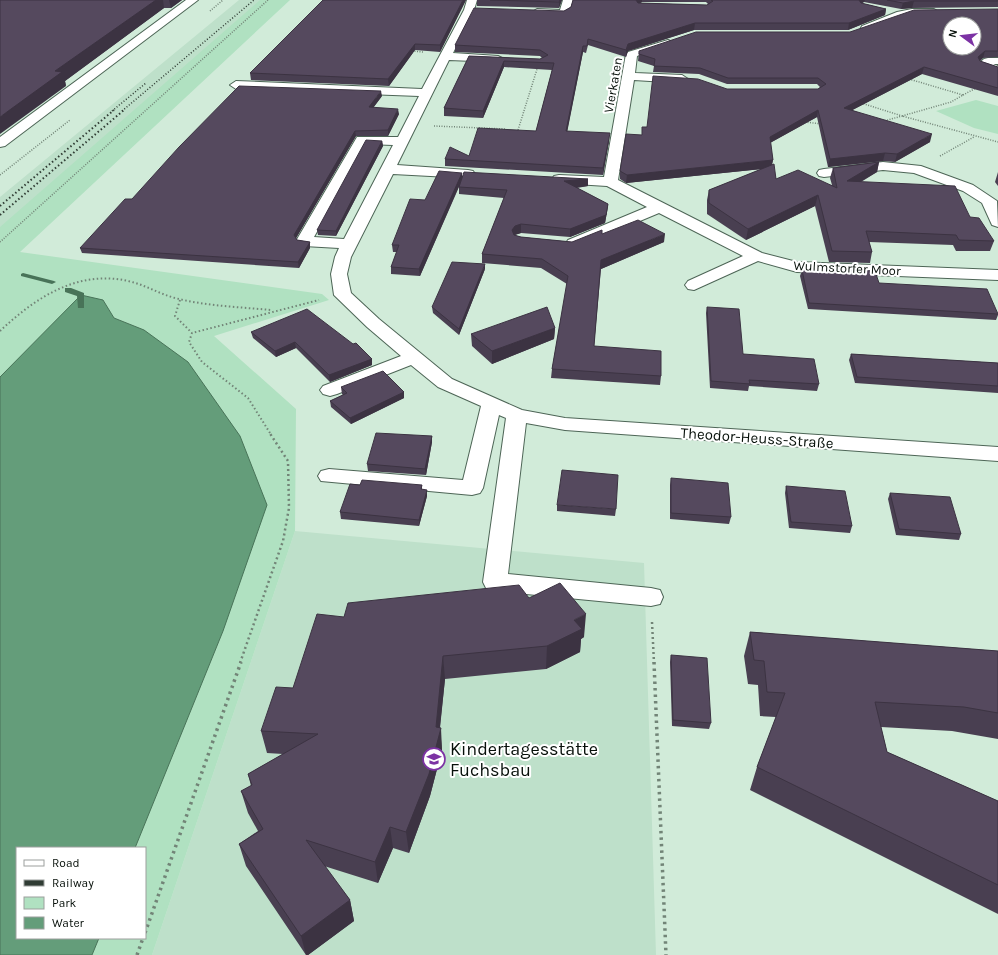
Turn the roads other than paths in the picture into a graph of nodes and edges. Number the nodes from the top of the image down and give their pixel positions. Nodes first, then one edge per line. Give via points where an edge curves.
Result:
1 (193, 0) edge
2 (568, 0) edge
3 (473, 7) edge
4 (886, 11) edge
5 (524, 12) edge
6 (944, 12) edge
7 (901, 14) junction
8 (856, 32) edge
9 (680, 39) edge
10 (446, 55) junction
11 (540, 61) edge
12 (998, 61) edge
13 (998, 70) edge
14 (628, 76) junction
15 (692, 79) edge
16 (236, 85) dead end
17 (426, 94) junction
18 (401, 141) junction
19 (0, 144) edge
20 (387, 169) junction
21 (824, 173) dead end
22 (483, 175) edge
23 (546, 178) edge
24 (610, 182) junction
25 (660, 207) junction
26 (998, 222) edge
27 (557, 243) edge
28 (349, 244) junction
29 (756, 256) junction
30 (998, 275) edge
31 (694, 285) dead end
32 (414, 357) junction
33 (330, 390) dead end
34 (492, 403) junction
35 (517, 415) junction
36 (998, 454) edge
37 (329, 476) dead end
38 (651, 598) road end

1 - 19 street
2 - 5 street via 564,13
3 - 10 street
4 - 7 street
6 - 7 street
7 - 8 street
9 - 14 street, Vierkaten via 632,54
10 - 11 street
10 - 17 street
12 - 13 street via 988,61 983,65
14 - 15 street
14 - 24 street, Vierkaten
16 - 17 street
17 - 18 street
18 - 20 street
18 - 28 street via 362,140 304,241
20 - 22 street
20 - 28 street
21 - 26 street via 883,166 916,169 979,194 989,201
23 - 24 street, Wulmstorfer Moor
24 - 25 street, Wulmstorfer Moor
25 - 27 street via 572,244
25 - 29 street, Wulmstorfer Moor
28 - 32 street, Theodor-Heuss-Straße via 339,274 343,295
29 - 30 street, Wulmstorfer Moor via 797,267
29 - 31 street
32 - 33 street
32 - 34 street, Theodor-Heuss-Straße via 445,383
34 - 35 street, Theodor-Heuss-Straße
34 - 37 street via 472,488
35 - 36 street, Theodor-Heuss-Straße via 580,425
35 - 38 street via 495,582

